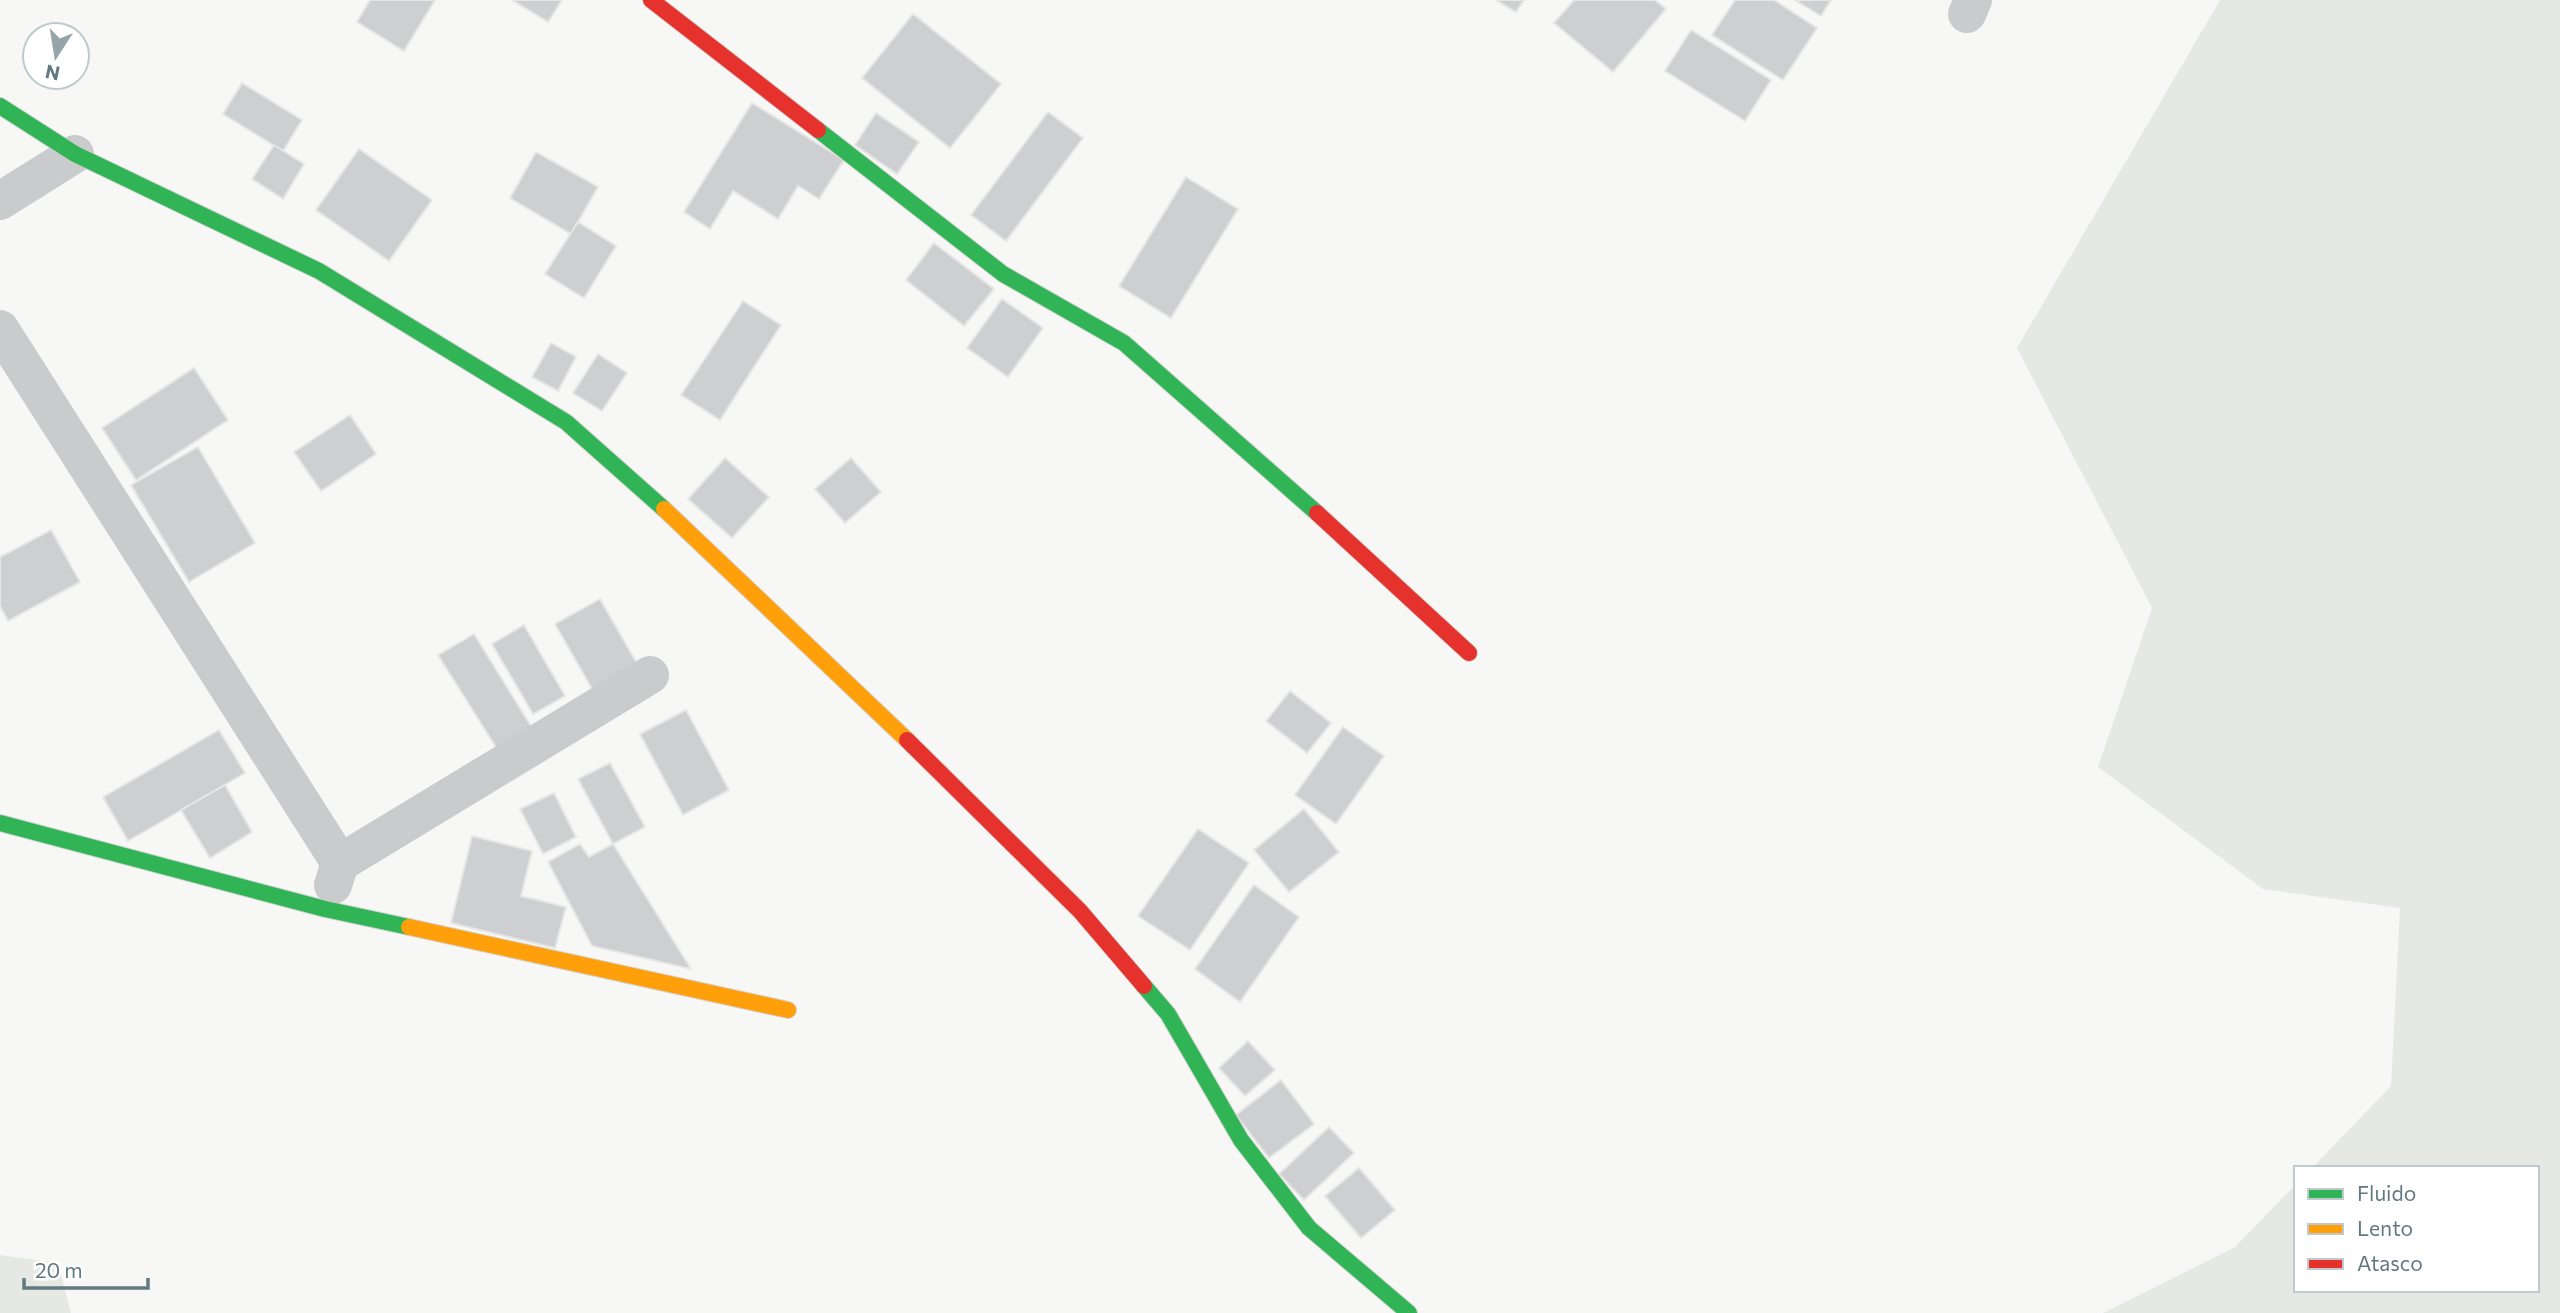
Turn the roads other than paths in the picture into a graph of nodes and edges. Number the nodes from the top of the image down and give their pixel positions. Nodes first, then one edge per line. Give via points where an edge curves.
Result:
1 (651, 0) edge
2 (0, 106) edge
3 (75, 154) junction
4 (0, 201) edge
5 (0, 329) edge
6 (1469, 653) dead end
7 (650, 675) dead end
8 (0, 823) edge
9 (340, 863) junction
10 (325, 909) junction
11 (788, 1010) dead end
12 (1409, 1313) edge

1 - 6 street via 1003,274 1124,343
2 - 3 street
3 - 4 street
3 - 12 street via 319,271 566,422 685,527 1080,911 1168,1014 1241,1140 1310,1228
5 - 9 street
7 - 9 street
8 - 10 street
9 - 10 street
10 - 11 street

